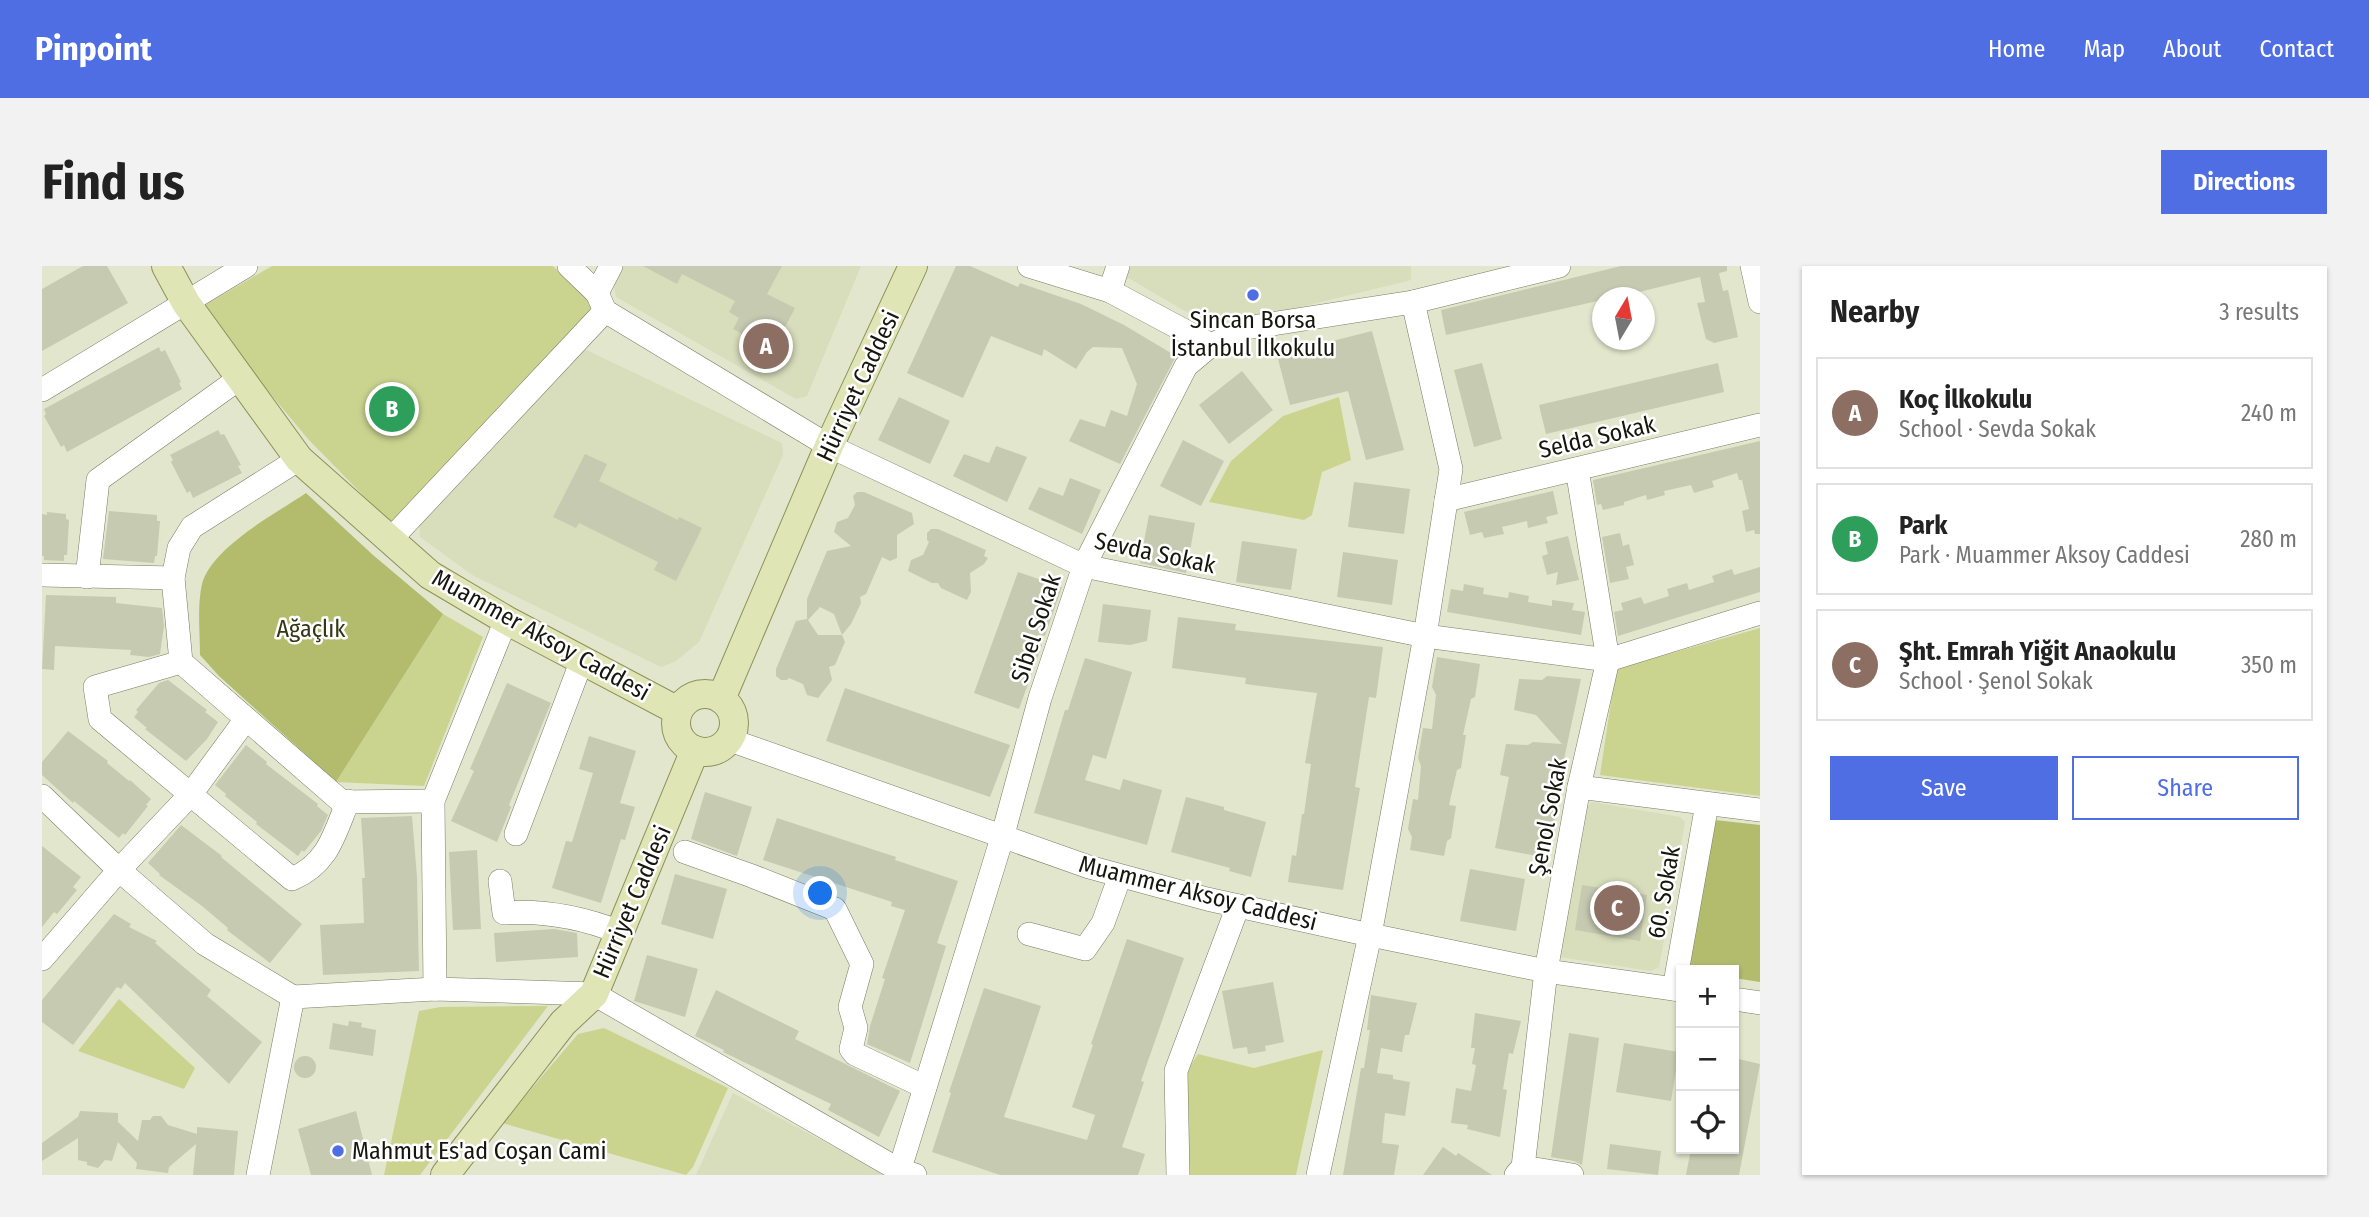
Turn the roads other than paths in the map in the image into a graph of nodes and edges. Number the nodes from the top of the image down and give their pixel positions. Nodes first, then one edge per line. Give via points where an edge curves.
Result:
1 (166, 266) edge
2 (246, 266) edge
3 (569, 266) edge
4 (611, 266) edge
5 (913, 266) edge
6 (1029, 266) edge
7 (1118, 266) edge
8 (1559, 266) edge
9 (1752, 266) edge
10 (1110, 291) junction
11 (601, 302) junction
12 (1413, 302) junction
13 (1760, 302) edge
14 (186, 303) junction
15 (1211, 345) junction
16 (240, 378) junction
17 (42, 390) edge
18 (1760, 425) edge
19 (829, 446) junction
20 (299, 459) junction
21 (1577, 469) junction
22 (1446, 500) junction
23 (391, 539) junction
24 (1084, 566) junction
25 (42, 575) edge
26 (87, 577) junction
27 (173, 578) junction
28 (1760, 613) edge
29 (506, 620) junction
30 (1425, 636) junction
31 (582, 660) junction
32 (1608, 660) junction
33 (181, 662) junction
34 (721, 699) junction
35 (678, 711) junction
36 (246, 719) junction
37 (730, 740) junction
38 (695, 750) junction
39 (1579, 788) junction
40 (191, 793) junction
41 (42, 796) edge
42 (348, 801) junction
43 (433, 801) junction
44 (1707, 804) junction
45 (1760, 810) edge
46 (516, 834) dead end
47 (1002, 838) junction
48 (685, 852) dead end
49 (119, 870) junction
50 (1121, 876) junction
51 (500, 881) dead end
52 (1238, 906) junction
53 (619, 932) junction
54 (1029, 934) dead end
55 (1370, 935) junction
56 (42, 959) edge
57 (1682, 965) edge
58 (1546, 971) junction
59 (435, 989) junction
60 (1676, 989) edge
61 (594, 994) junction
62 (293, 997) junction
63 (1739, 1000) edge
64 (1760, 1003) edge
65 (925, 1087) junction
66 (1520, 1171) edge
67 (904, 1173) edge
68 (258, 1175) edge
69 (446, 1175) edge
70 (1178, 1175) edge
71 (1318, 1175) edge
72 (1573, 1175) edge

1 - 14 main road, Muammer Aksoy Caddesi
2 - 14 street
3 - 11 street, Sevda Sokak
4 - 11 street
5 - 19 main road, Hürriyet Caddesi
6 - 10 street
7 - 10 street
8 - 12 street, Sibel Sokak
9 - 13 street
10 - 15 street
11 - 19 street, Sevda Sokak
11 - 23 street
12 - 15 street, Sibel Sokak via 1246,328
12 - 22 street via 1451,469
14 - 16 main road, Muammer Aksoy Caddesi
14 - 17 street
15 - 24 street, Sibel Sokak via 1186,366
16 - 20 main road, Muammer Aksoy Caddesi
16 - 26 street via 99,480
18 - 21 street, Selda Sokak
19 - 24 street, Sevda Sokak
19 - 34 main road, Hürriyet Caddesi
20 - 23 main road, Muammer Aksoy Caddesi
20 - 27 street via 192,527 179,548
21 - 22 street, Selda Sokak
21 - 32 street, Şenol Sokak
22 - 30 street
23 - 29 main road, Muammer Aksoy Caddesi via 430,575
24 - 30 street, Sevda Sokak
24 - 47 street, Sibel Sokak via 1040,698
25 - 26 street
26 - 27 street
27 - 33 street
28 - 32 street, Sevda Sokak
29 - 31 main road, Muammer Aksoy Caddesi
29 - 43 street
30 - 32 street, Sevda Sokak
30 - 55 street
31 - 35 main road, Muammer Aksoy Caddesi
31 - 46 street
32 - 39 street, Şenol Sokak
33 - 36 street
33 - 40 street via 96,687 100,719
34 - 35 main road via 692,697
34 - 37 main road via 733,713
35 - 38 main road via 679,736
36 - 40 street
36 - 42 street via 342,802
37 - 38 main road via 716,750
37 - 47 street, Muammer Aksoy Caddesi
38 - 53 main road, Hürriyet Caddesi
39 - 44 street
39 - 58 street, Şenol Sokak
40 - 42 street via 292,879 310,872 328,849
40 - 49 street
41 - 49 street
42 - 43 street
43 - 59 street
44 - 45 street
44 - 57 street, 60. Sokak
47 - 50 street, Muammer Aksoy Caddesi
47 - 65 street, Sibel Sokak
48 - 65 street via 835,909 862,964 850,1007 856,1028 852,1051
49 - 56 street
49 - 62 street via 205,944
50 - 52 street, Muammer Aksoy Caddesi
50 - 54 street via 1103,923 1085,949
51 - 53 street via 504,913 569,916
52 - 55 street, Muammer Aksoy Caddesi
52 - 70 street via 1176,1071
53 - 61 main road, Hürriyet Caddesi
55 - 58 street, Muammer Aksoy Caddesi
55 - 71 street
58 - 60 street, Muammer Aksoy Caddesi
58 - 66 street, Şenol Sokak
59 - 61 street
59 - 62 street
61 - 67 street
61 - 69 main road, Hürriyet Caddesi via 563,1023
62 - 68 street
63 - 64 street
65 - 67 street, Sibel Sokak
66 - 72 street

